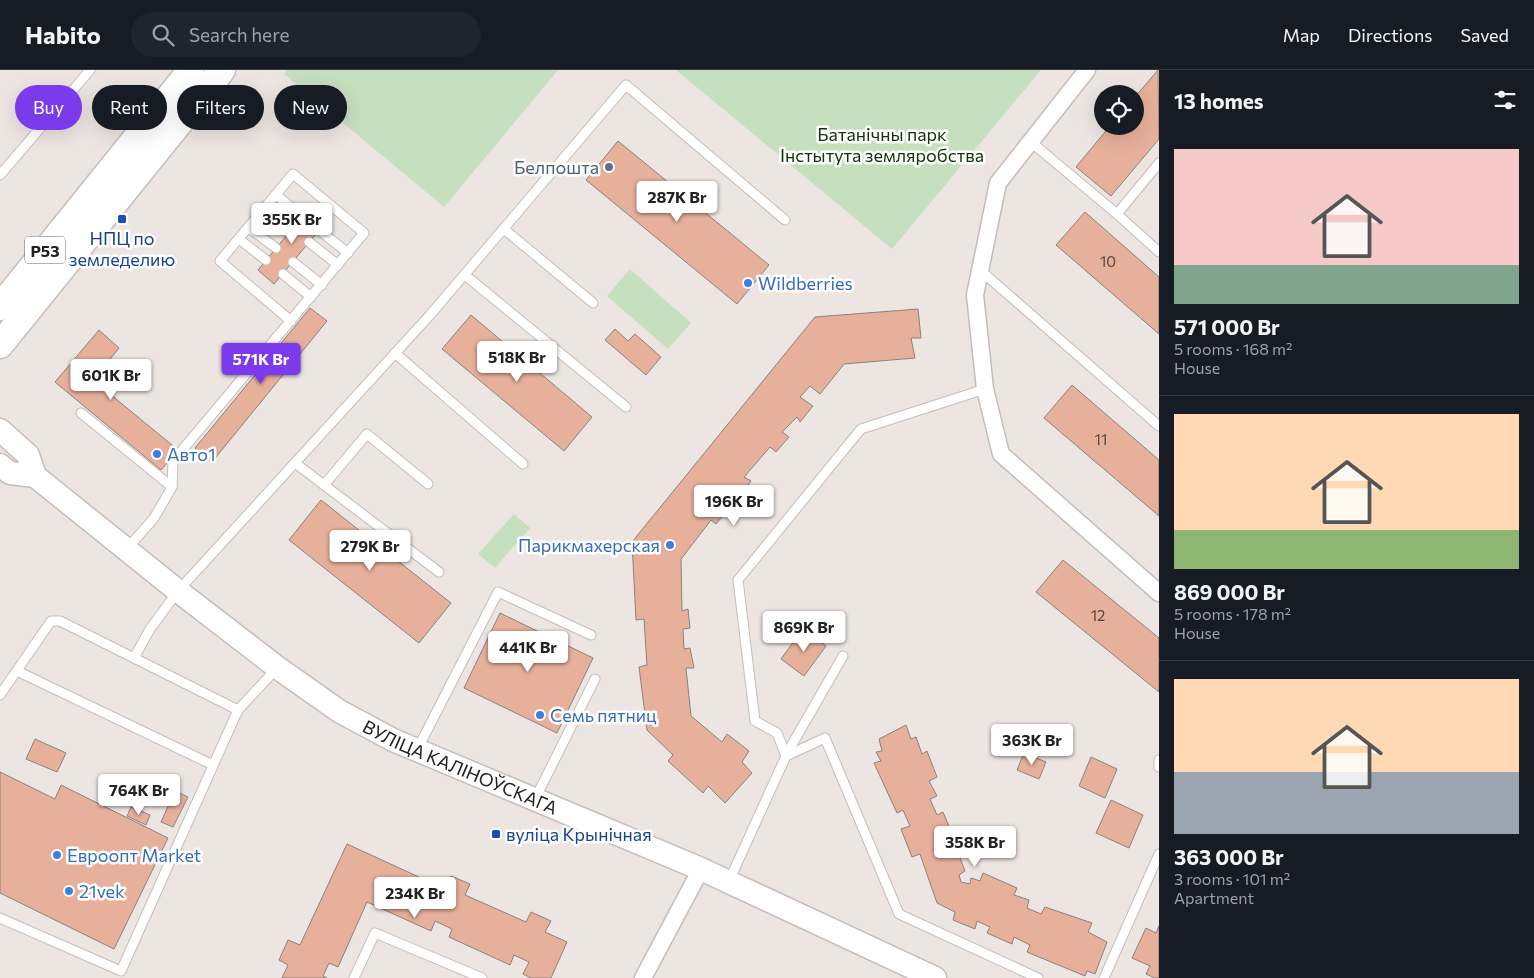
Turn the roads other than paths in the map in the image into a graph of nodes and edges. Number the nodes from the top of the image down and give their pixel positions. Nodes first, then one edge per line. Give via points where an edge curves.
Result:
1 (90, 70) edge
2 (191, 70) edge
3 (222, 70) edge
4 (1087, 70) edge
5 (1031, 142) junction
6 (1159, 163) edge
7 (0, 175) edge
8 (276, 195) junction
9 (266, 207) junction
10 (1117, 214) junction
11 (302, 216) dead end
12 (785, 220) dead end
13 (249, 228) junction
14 (292, 228) dead end
15 (504, 229) junction
16 (320, 230) dead end
17 (239, 239) junction
18 (310, 242) dead end
19 (276, 248) dead end
20 (1159, 252) edge
21 (348, 253) junction
22 (266, 260) dead end
23 (293, 262) dead end
24 (338, 265) junction
25 (980, 270) junction
26 (283, 274) dead end
27 (465, 275) junction
28 (322, 285) junction
29 (311, 297) junction
30 (593, 303) dead end
31 (0, 306) edge
32 (292, 321) junction
33 (0, 345) edge
34 (395, 353) junction
35 (985, 389) junction
36 (626, 407) dead end
37 (82, 413) dead end
38 (1159, 426) edge
39 (0, 430) edge
40 (294, 463) junction
41 (523, 464) dead end
42 (0, 465) edge
43 (35, 476) junction
44 (428, 484) dead end
45 (324, 485) junction
46 (172, 487) junction
47 (126, 550) junction
48 (439, 572) dead end
49 (178, 592) junction
50 (1159, 593) edge
51 (590, 635) dead end
52 (843, 656) dead end
53 (134, 658) junction
54 (278, 668) junction
55 (17, 671) junction
56 (595, 679) dead end
57 (0, 695) edge
58 (238, 710) junction
59 (417, 750) junction
60 (786, 756) junction
61 (1159, 760) edge
62 (214, 765) junction
63 (1159, 767) edge
64 (534, 799) junction
65 (1159, 854) edge
66 (701, 869) junction
67 (728, 882) junction
68 (0, 918) edge
69 (354, 978) edge
70 (482, 978) edge
71 (643, 978) edge
72 (935, 978) edge
73 (1038, 978) edge
74 (1104, 978) edge

1 - 7 lane
2 - 31 main road, Р53
3 - 33 main road, Р53
4 - 5 street
5 - 10 lane
5 - 25 street via 998,183
6 - 10 lane
8 - 9 lane
8 - 11 lane
8 - 21 lane via 293,174 364,233
9 - 13 lane
9 - 14 lane
10 - 20 lane
12 - 15 lane via 626,85
13 - 17 lane
13 - 19 lane
15 - 27 lane
15 - 30 lane
16 - 21 lane
17 - 22 lane
17 - 32 lane via 220,262
18 - 24 lane
21 - 24 lane
23 - 28 lane
24 - 28 lane
25 - 35 street via 975,295
25 - 38 lane
26 - 29 lane
27 - 34 lane
27 - 36 lane
28 - 29 lane
29 - 32 lane
32 - 46 lane via 173,461
34 - 40 lane
34 - 41 lane
35 - 50 street via 1001,454
35 - 60 lane via 861,429 738,580 755,721 777,733
37 - 46 lane
39 - 43 street, ВУЛІЦА КАЛІНОЎСКАГА via 28,455
40 - 45 lane
40 - 49 lane
42 - 43 street via 10,473
43 - 47 street, ВУЛІЦА КАЛІНОЎСКАГА
44 - 45 lane via 367,434
45 - 48 lane
46 - 47 lane via 154,518
47 - 49 street, ВУЛІЦА КАЛІНОЎСКАГА
49 - 53 lane via 150,629
49 - 54 street, ВУЛІЦА КАЛІНОЎСКАГА
51 - 59 lane via 498,592
52 - 60 lane
53 - 55 lane via 60,621 51,621
53 - 58 lane
54 - 58 lane
54 - 59 street, ВУЛІЦА КАЛІНОЎСКАГА via 339,711
55 - 57 lane
55 - 62 lane
56 - 64 lane
58 - 62 lane
59 - 64 street, ВУЛІЦА КАЛІНОЎСКАГА
60 - 67 lane
60 - 73 lane via 824,738 899,914
61 - 63 lane
62 - 68 lane via 121,972
64 - 66 street, ВУЛІЦА КАЛІНОЎСКАГА
65 - 74 lane
66 - 67 street, ВУЛІЦА КАЛІНОЎСКАГА
66 - 71 street
67 - 72 street, ВУЛІЦА КАЛІНОЎСКАГА
69 - 70 lane via 375,933

